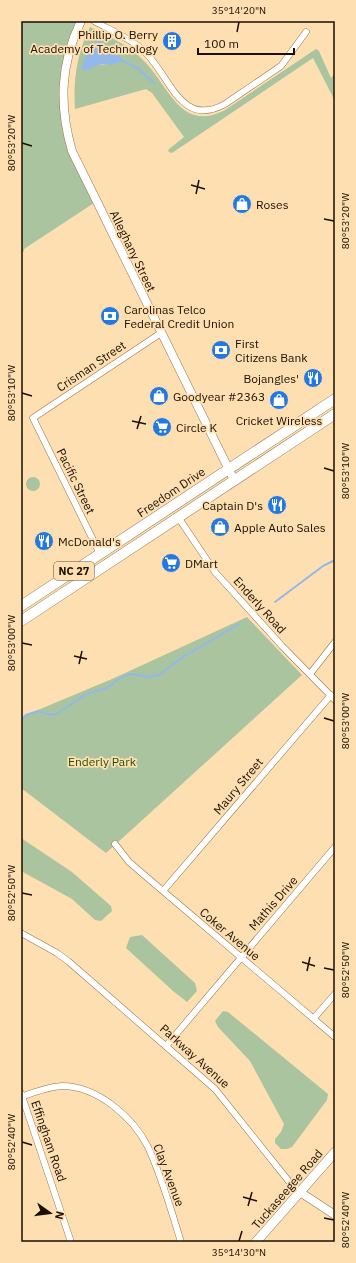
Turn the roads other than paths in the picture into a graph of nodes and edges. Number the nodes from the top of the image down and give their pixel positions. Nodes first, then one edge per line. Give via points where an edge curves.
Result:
1 (80, 21) edge
2 (94, 21) edge
3 (306, 32) dead end
4 (161, 333) junction
5 (335, 399) edge
6 (335, 414) edge
7 (33, 418) joint
8 (228, 469) junction
9 (234, 480) junction
10 (178, 517) junction
11 (100, 554) junction
12 (51, 602) junction
13 (21, 606) edge
14 (21, 621) edge
15 (335, 642) edge
16 (310, 674) junction
17 (333, 698) edge
18 (115, 844) dead end
19 (335, 847) edge
20 (163, 891) junction
21 (21, 933) edge
22 (241, 957) junction
23 (335, 994) edge
24 (314, 1018) junction
25 (335, 1036) edge
26 (166, 1046) junction
27 (21, 1096) edge
28 (335, 1152) edge
29 (300, 1192) junction
30 (335, 1215) edge
31 (71, 1242) edge
32 (181, 1242) edge
33 (256, 1242) edge

1 - 4 street, Alleghany Street via 69,49 63,78 66,133 80,171
2 - 3 street via 136,45 153,60 182,102 189,107 205,111 225,104 281,66
4 - 7 street, Crisman Street
4 - 8 street, Alleghany Street
5 - 8 main road, Freedom Drive / NC 27
6 - 9 main road, Freedom Drive / NC 27
7 - 11 street, Pacific Street
8 - 9 street, Alleghany Street
8 - 11 main road, Freedom Drive / NC 27
9 - 10 main road, Freedom Drive / NC 27
10 - 12 main road, Freedom Drive / NC 27
10 - 16 street, Enderly Road via 215,572
11 - 12 main road via 100,564 63,588
11 - 13 main road, Freedom Drive / NC 27
12 - 14 main road, Freedom Drive / NC 27
15 - 16 street
16 - 17 street, Enderly Road
17 - 20 street, Maury Street
18 - 20 street, Coker Avenue via 130,862
19 - 22 street, Mathis Drive
20 - 22 street, Coker Avenue
21 - 26 street, Parkway Avenue via 68,961
22 - 24 street, Coker Avenue
22 - 26 street, Mathis Drive
23 - 24 street
24 - 25 street, Coker Avenue
26 - 29 street, Parkway Avenue via 215,1089
27 - 31 street, Effingham Road
27 - 32 street, Clay Avenue via 51,1087 71,1087 99,1097 124,1115 148,1147
28 - 29 main road, Tuckaseegee Road
29 - 30 street, Parkway Avenue
29 - 33 main road, Tuckaseegee Road

